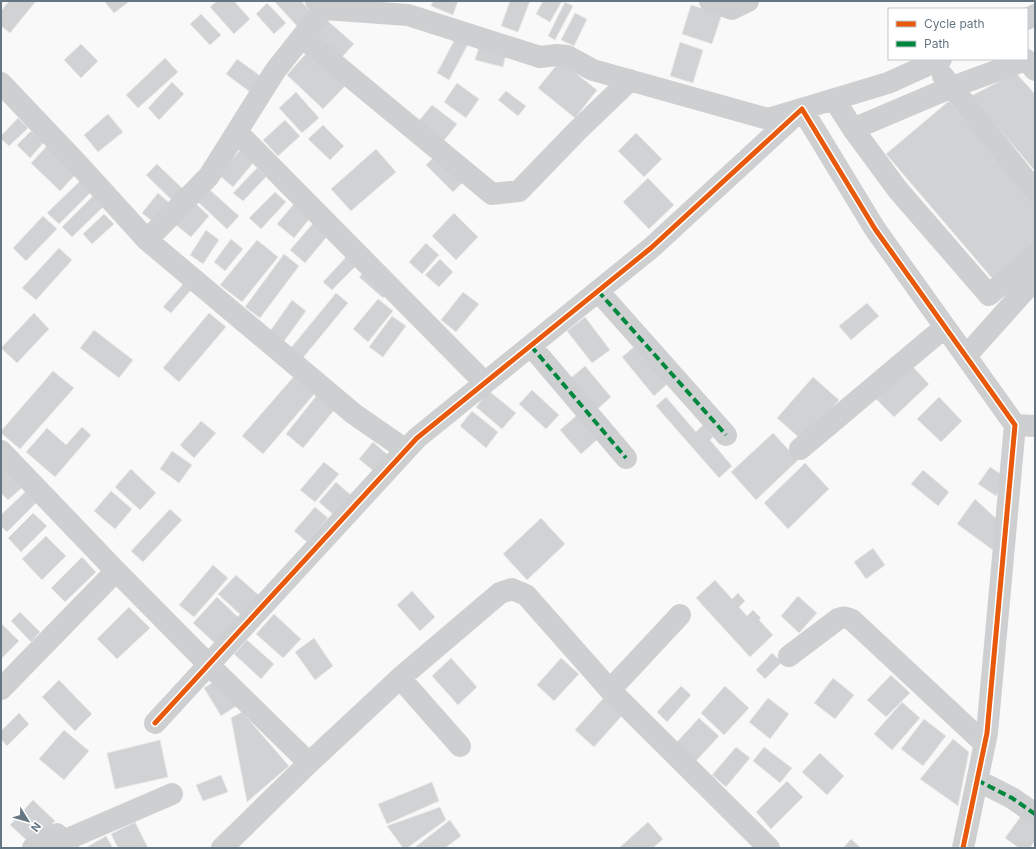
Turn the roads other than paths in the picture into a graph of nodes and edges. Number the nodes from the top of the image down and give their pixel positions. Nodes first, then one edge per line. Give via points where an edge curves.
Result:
1 (710, 1) edge
2 (748, 1) edge
3 (320, 5) edge
4 (412, 8) edge
5 (302, 37) junction
6 (937, 61) edge
7 (1035, 70) edge
8 (630, 80) junction
9 (1, 83) edge
10 (952, 86) junction
11 (834, 99) junction
12 (802, 109) junction
13 (852, 129) junction
14 (237, 132) junction
15 (1035, 191) edge
16 (147, 240) junction
17 (1035, 255) edge
18 (1035, 279) edge
19 (598, 291) junction
20 (945, 327) junction
21 (531, 346) junction
22 (966, 356) junction
23 (485, 383) junction
24 (1025, 425) edge
25 (726, 435) dead end
26 (800, 449) dead end
27 (406, 450) junction
28 (1, 451) edge
29 (626, 458) dead end
30 (116, 571) junction
31 (680, 615) dead end
32 (789, 656) dead end
33 (209, 665) junction
34 (400, 678) junction
35 (1, 689) edge
36 (610, 690) junction
37 (155, 723) dead end
38 (984, 744) junction
39 (460, 746) dead end
40 (309, 763) junction
41 (977, 780) junction
42 (172, 794) dead end
43 (1035, 814) edge
44 (65, 844) edge
45 (33, 848) edge
46 (222, 848) edge
47 (769, 848) edge
48 (963, 848) edge

1 - 2 street via 732,9
3 - 4 street
3 - 5 street
4 - 8 street via 540,57 567,56 593,70
5 - 8 street via 492,194 520,191
5 - 14 street via 275,71
6 - 10 street
6 - 11 street via 888,83
7 - 10 street via 1026,60
8 - 12 street via 768,119
9 - 16 street
10 - 13 street
10 - 15 street
11 - 12 street
11 - 13 street
12 - 19 street via 652,248
12 - 20 street via 874,230
13 - 17 street via 898,190 989,295
14 - 16 street via 209,176
14 - 23 street
16 - 27 street via 354,414
18 - 22 street
19 - 21 street
19 - 25 street
20 - 22 street
20 - 26 street
21 - 23 street
21 - 29 street
22 - 24 street
23 - 27 street via 417,438
24 - 38 street
27 - 33 street
28 - 30 street
30 - 33 street
30 - 35 street
31 - 36 street
32 - 38 street via 838,619 848,618
33 - 37 street
33 - 40 street
34 - 36 street via 500,593 512,589 526,595
34 - 39 street
34 - 40 street
36 - 47 street
38 - 41 street
40 - 46 street
41 - 43 street via 1012,798
41 - 48 street
42 - 44 street
44 - 45 street via 57,834

